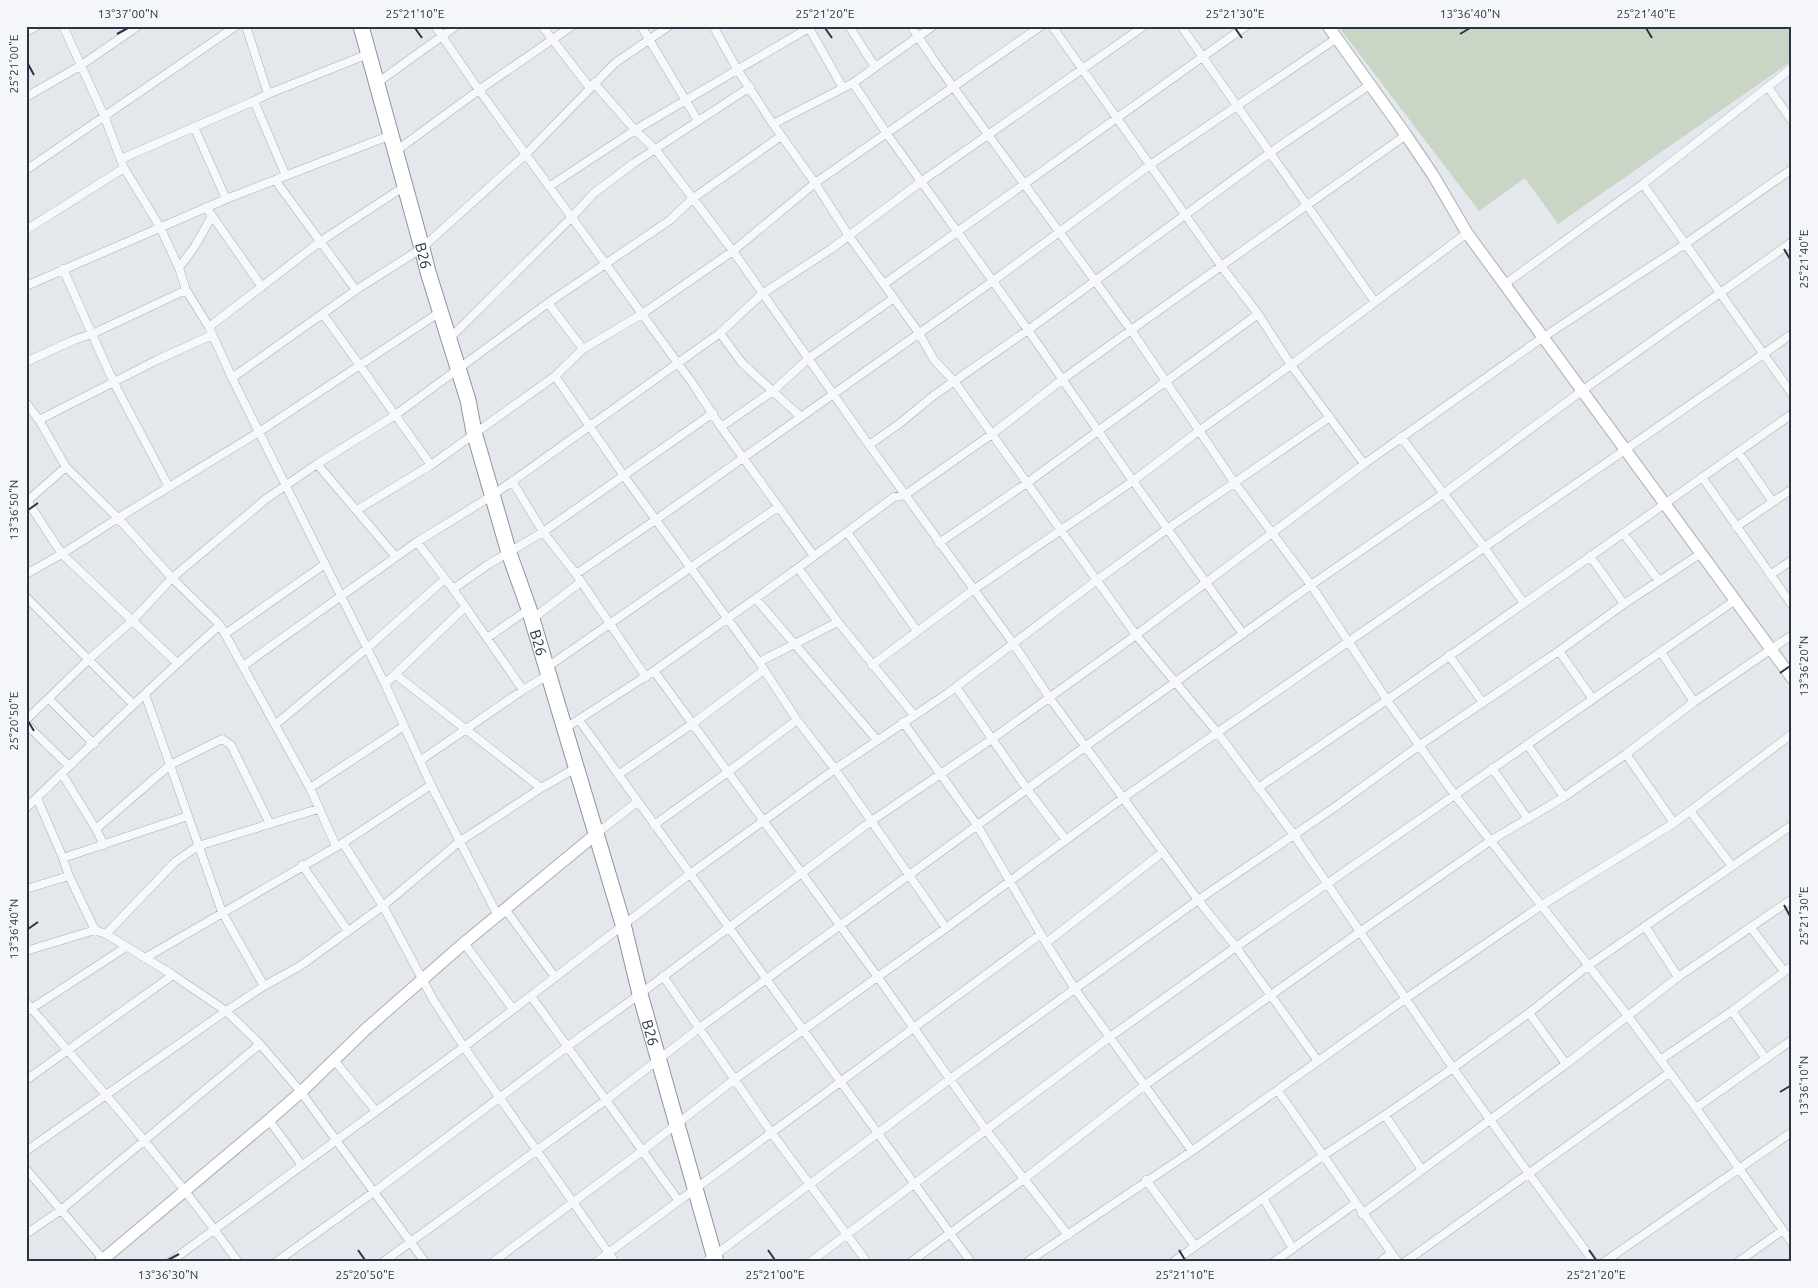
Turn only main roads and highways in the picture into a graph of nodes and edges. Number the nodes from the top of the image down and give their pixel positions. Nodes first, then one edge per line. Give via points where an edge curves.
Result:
1 (365, 28) edge
2 (712, 1260) edge

1 - 2 highway, B26 via 368,54 428,272 468,400 509,553 623,924 696,1188

